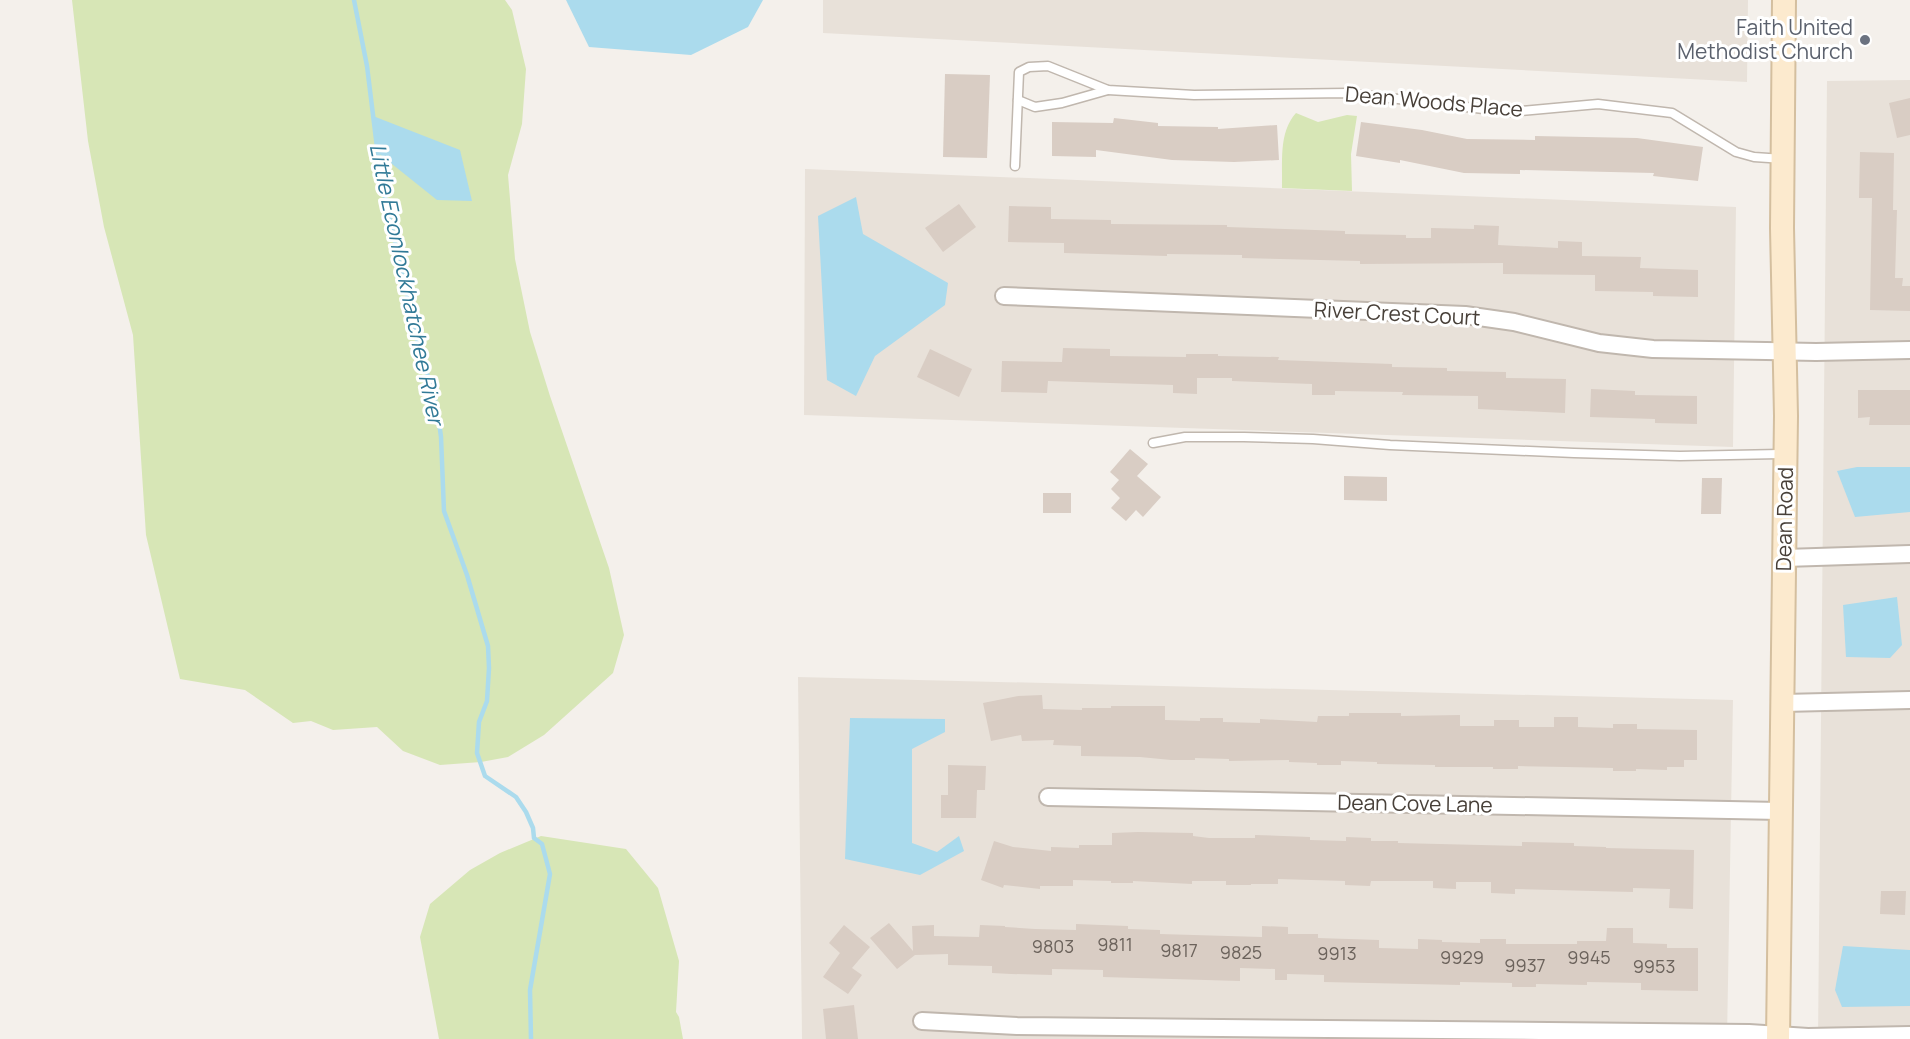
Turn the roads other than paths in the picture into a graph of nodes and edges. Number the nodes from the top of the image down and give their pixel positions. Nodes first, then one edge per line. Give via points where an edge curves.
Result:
1 (1784, 0) edge
2 (1108, 90) junction
3 (1018, 100) junction
4 (1783, 159) junction
5 (1015, 166) dead end
6 (1004, 296) dead end
7 (1910, 350) edge
8 (1786, 351) junction
9 (1154, 443) dead end
10 (1786, 454) junction
11 (1910, 554) edge
12 (1785, 558) junction
13 (1910, 700) edge
14 (1783, 703) junction
15 (1048, 797) dead end
16 (1782, 811) junction
17 (922, 1021) dead end
18 (1016, 1032) edge
19 (1910, 1035) edge
20 (1617, 1036) edge
21 (1778, 1037) edge

1 - 4 main road, Dean Road
2 - 3 lane via 1062,104 1035,107
2 - 3 lane via 1048,66 1029,67 1018,72
2 - 4 lane, Dean Woods Place via 1194,95 1347,93 1509,112 1598,104 1672,113 1736,152
3 - 5 lane
4 - 8 main road, Dean Road
6 - 8 street, River Crest Court via 1465,315 1514,322 1599,343 1653,349
7 - 8 street, River Crest Court
8 - 10 main road, Dean Road
9 - 10 lane via 1185,437 1244,437 1680,456
10 - 12 main road, Dean Road
11 - 12 street
12 - 14 main road, Dean Road
13 - 14 street
14 - 16 main road, Dean Road
15 - 16 street, Dean Cove Lane
16 - 21 main road, Dean Road
17 - 18 street
18 - 20 street
19 - 21 street
20 - 21 street via 1749,1033

